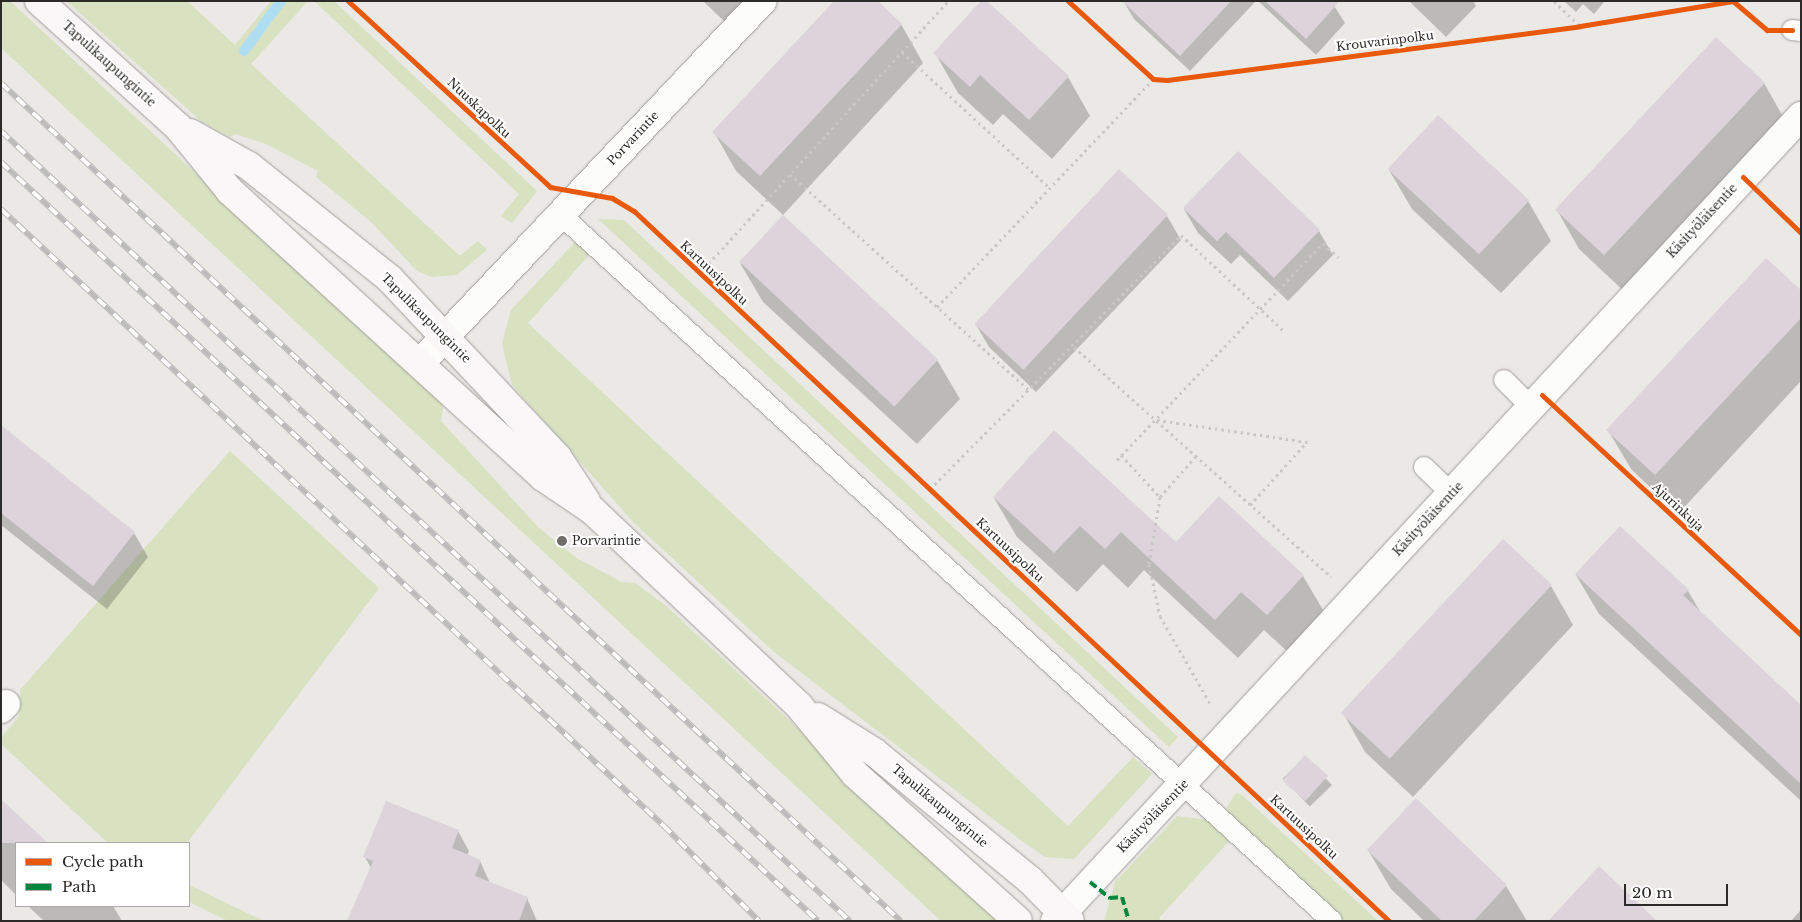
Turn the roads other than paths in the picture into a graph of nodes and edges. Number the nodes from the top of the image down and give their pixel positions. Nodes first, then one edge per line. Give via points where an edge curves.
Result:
1 (39, 1) edge
2 (762, 1) edge
3 (1801, 116) edge
4 (178, 126) junction
5 (561, 214) junction
6 (446, 336) junction
7 (421, 362) junction
8 (1504, 380) dead end
9 (1531, 407) junction
10 (1424, 467) dead end
11 (1451, 494) junction
12 (592, 510) junction
13 (799, 706) junction
14 (1183, 784) junction
15 (1062, 918) edge
16 (1018, 921) edge
17 (1332, 921) edge

1 - 4 main road, Tapulikaupungintie
2 - 5 street, Porvarintie
3 - 9 street, Käsityöläisentie
4 - 6 main road, Tapulikaupungintie via 256,172 390,279
4 - 7 main road, Tapulikaupungintie via 230,191
5 - 6 street, Porvarintie
5 - 14 lane
6 - 7 street, Porvarintie
6 - 12 main road, Tapulikaupungintie via 558,458
7 - 12 main road, Tapulikaupungintie via 543,477
8 - 9 lane
9 - 11 street, Käsityöläisentie
10 - 11 lane
11 - 14 street, Käsityöläisentie
12 - 13 main road, Tapulikaupungintie
13 - 15 main road, Tapulikaupungintie via 874,752
13 - 16 main road, Tapulikaupungintie via 855,774
14 - 15 street, Käsityöläisentie
14 - 17 lane

